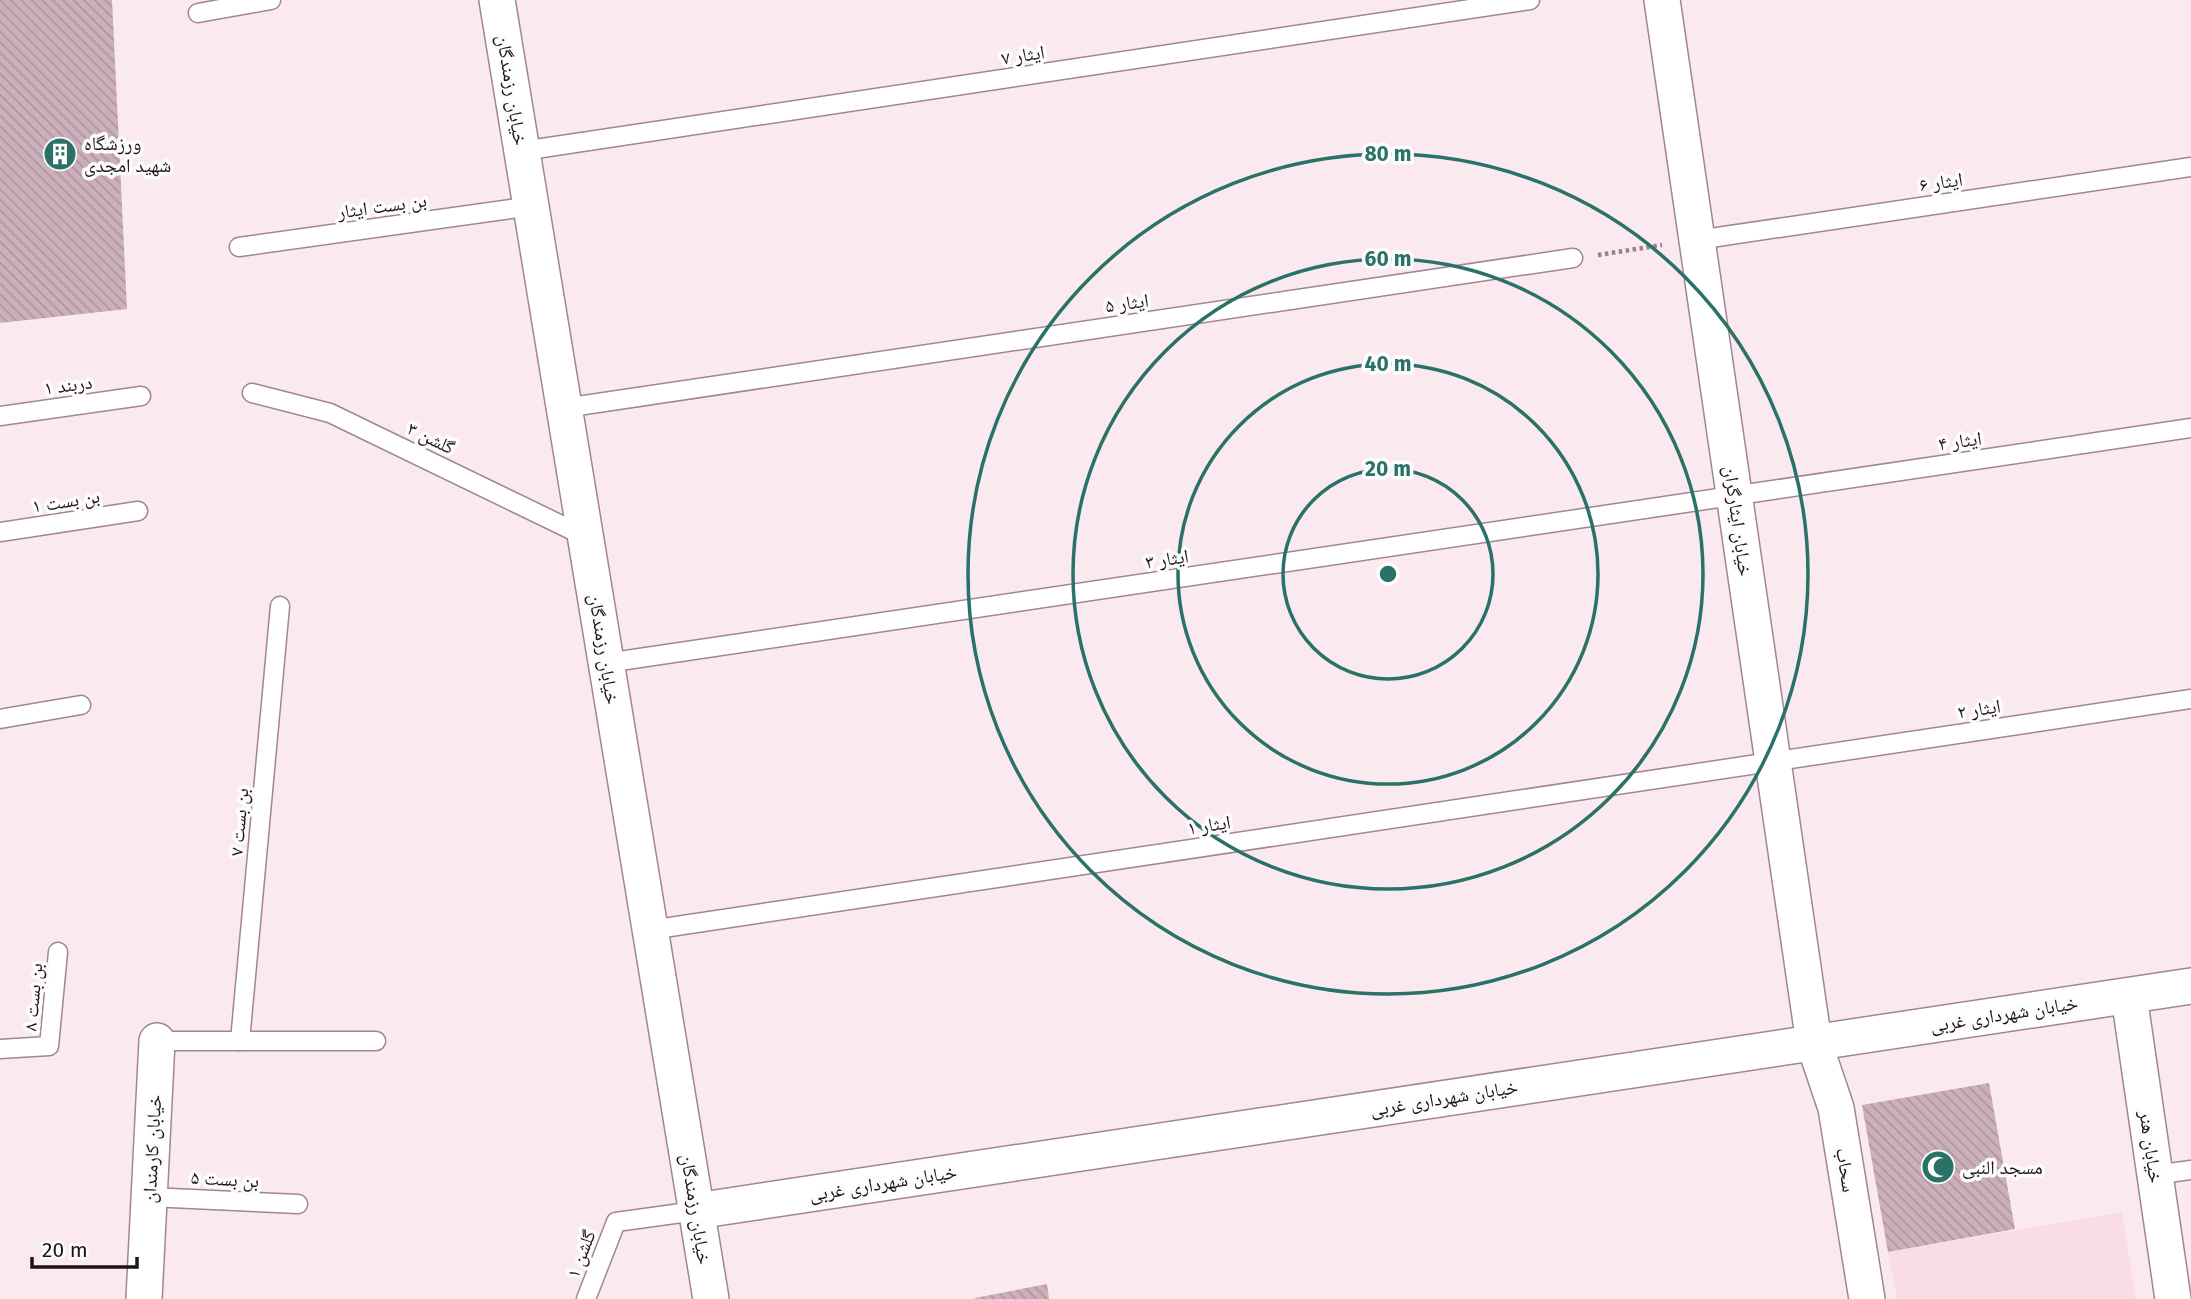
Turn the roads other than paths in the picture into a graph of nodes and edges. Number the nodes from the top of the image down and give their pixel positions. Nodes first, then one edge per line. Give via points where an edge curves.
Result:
1 (271, 0) edge
2 (497, 0) edge
3 (1530, 0) edge
4 (1662, 0) edge
5 (198, 13) dead end
6 (522, 151) junction
7 (2191, 167) edge
8 (532, 206) junction
9 (1697, 240) junction
10 (239, 247) dead end
11 (1573, 258) road end
12 (252, 393) dead end
13 (141, 396) dead end
14 (564, 408) junction
15 (0, 416) edge
16 (2191, 428) edge
17 (1735, 496) junction
18 (138, 511) dead end
19 (0, 532) edge
20 (586, 537) junction
21 (280, 606) dead end
22 (606, 663) junction
23 (2191, 699) edge
24 (81, 705) dead end
25 (0, 719) edge
26 (1773, 762) junction
27 (650, 930) junction
28 (58, 952) dead end
29 (2191, 986) edge
30 (2129, 996) junction
31 (157, 1041) joint
32 (240, 1041) junction
33 (376, 1041) dead end
34 (1814, 1043) junction
35 (0, 1049) edge
36 (2191, 1170) edge
37 (2155, 1175) junction
38 (149, 1196) junction
39 (298, 1204) dead end
40 (696, 1211) junction
41 (144, 1299) edge
42 (586, 1299) edge
43 (711, 1299) edge
44 (1867, 1299) edge
45 (2173, 1299) edge

1 - 5 lane
2 - 6 street, خیابان رزمندگان
3 - 6 lane, ایثار ۷
4 - 9 street, خیابان ایثارگران
6 - 8 street, خیابان رزمندگان
7 - 9 lane, ایثار ۶
8 - 10 lane, بن بست ایثار
8 - 14 street, خیابان رزمندگان
9 - 17 street, خیابان ایثارگران
11 - 14 lane, ایثار ۵
12 - 20 lane, گلشن ۳ via 330,413
13 - 15 lane, دربند ۱
14 - 20 street, خیابان رزمندگان
16 - 17 lane, ایثار ۴
17 - 22 lane, ایثار ۳
17 - 26 street, خیابان ایثارگران
18 - 19 lane, بن بست ۱
20 - 22 street, خیابان رزمندگان
21 - 32 lane, بن بست ۷
22 - 27 street, خیابان رزمندگان
23 - 26 lane, ایثار ۲
24 - 25 lane
26 - 27 lane, ایثار ۱
26 - 34 street, خیابان ایثارگران
27 - 40 street, خیابان رزمندگان
28 - 35 lane, بن بست ۸ via 49,1046
29 - 30 street, خیابان شهرداری غربی
30 - 34 street, خیابان شهرداری غربی
30 - 37 street, خیابان هنر
31 - 32 lane
31 - 38 street, خیابان کارمندان
32 - 33 lane
34 - 40 street, خیابان شهرداری غربی
34 - 44 street, سحاب via 1836,1108
36 - 37 lane
37 - 45 street, خیابان هنر
38 - 39 lane, بن بست ۵
38 - 41 street, خیابان کارمندان
40 - 42 lane, گلشن ۱ via 616,1222
40 - 43 street, خیابان رزمندگان

